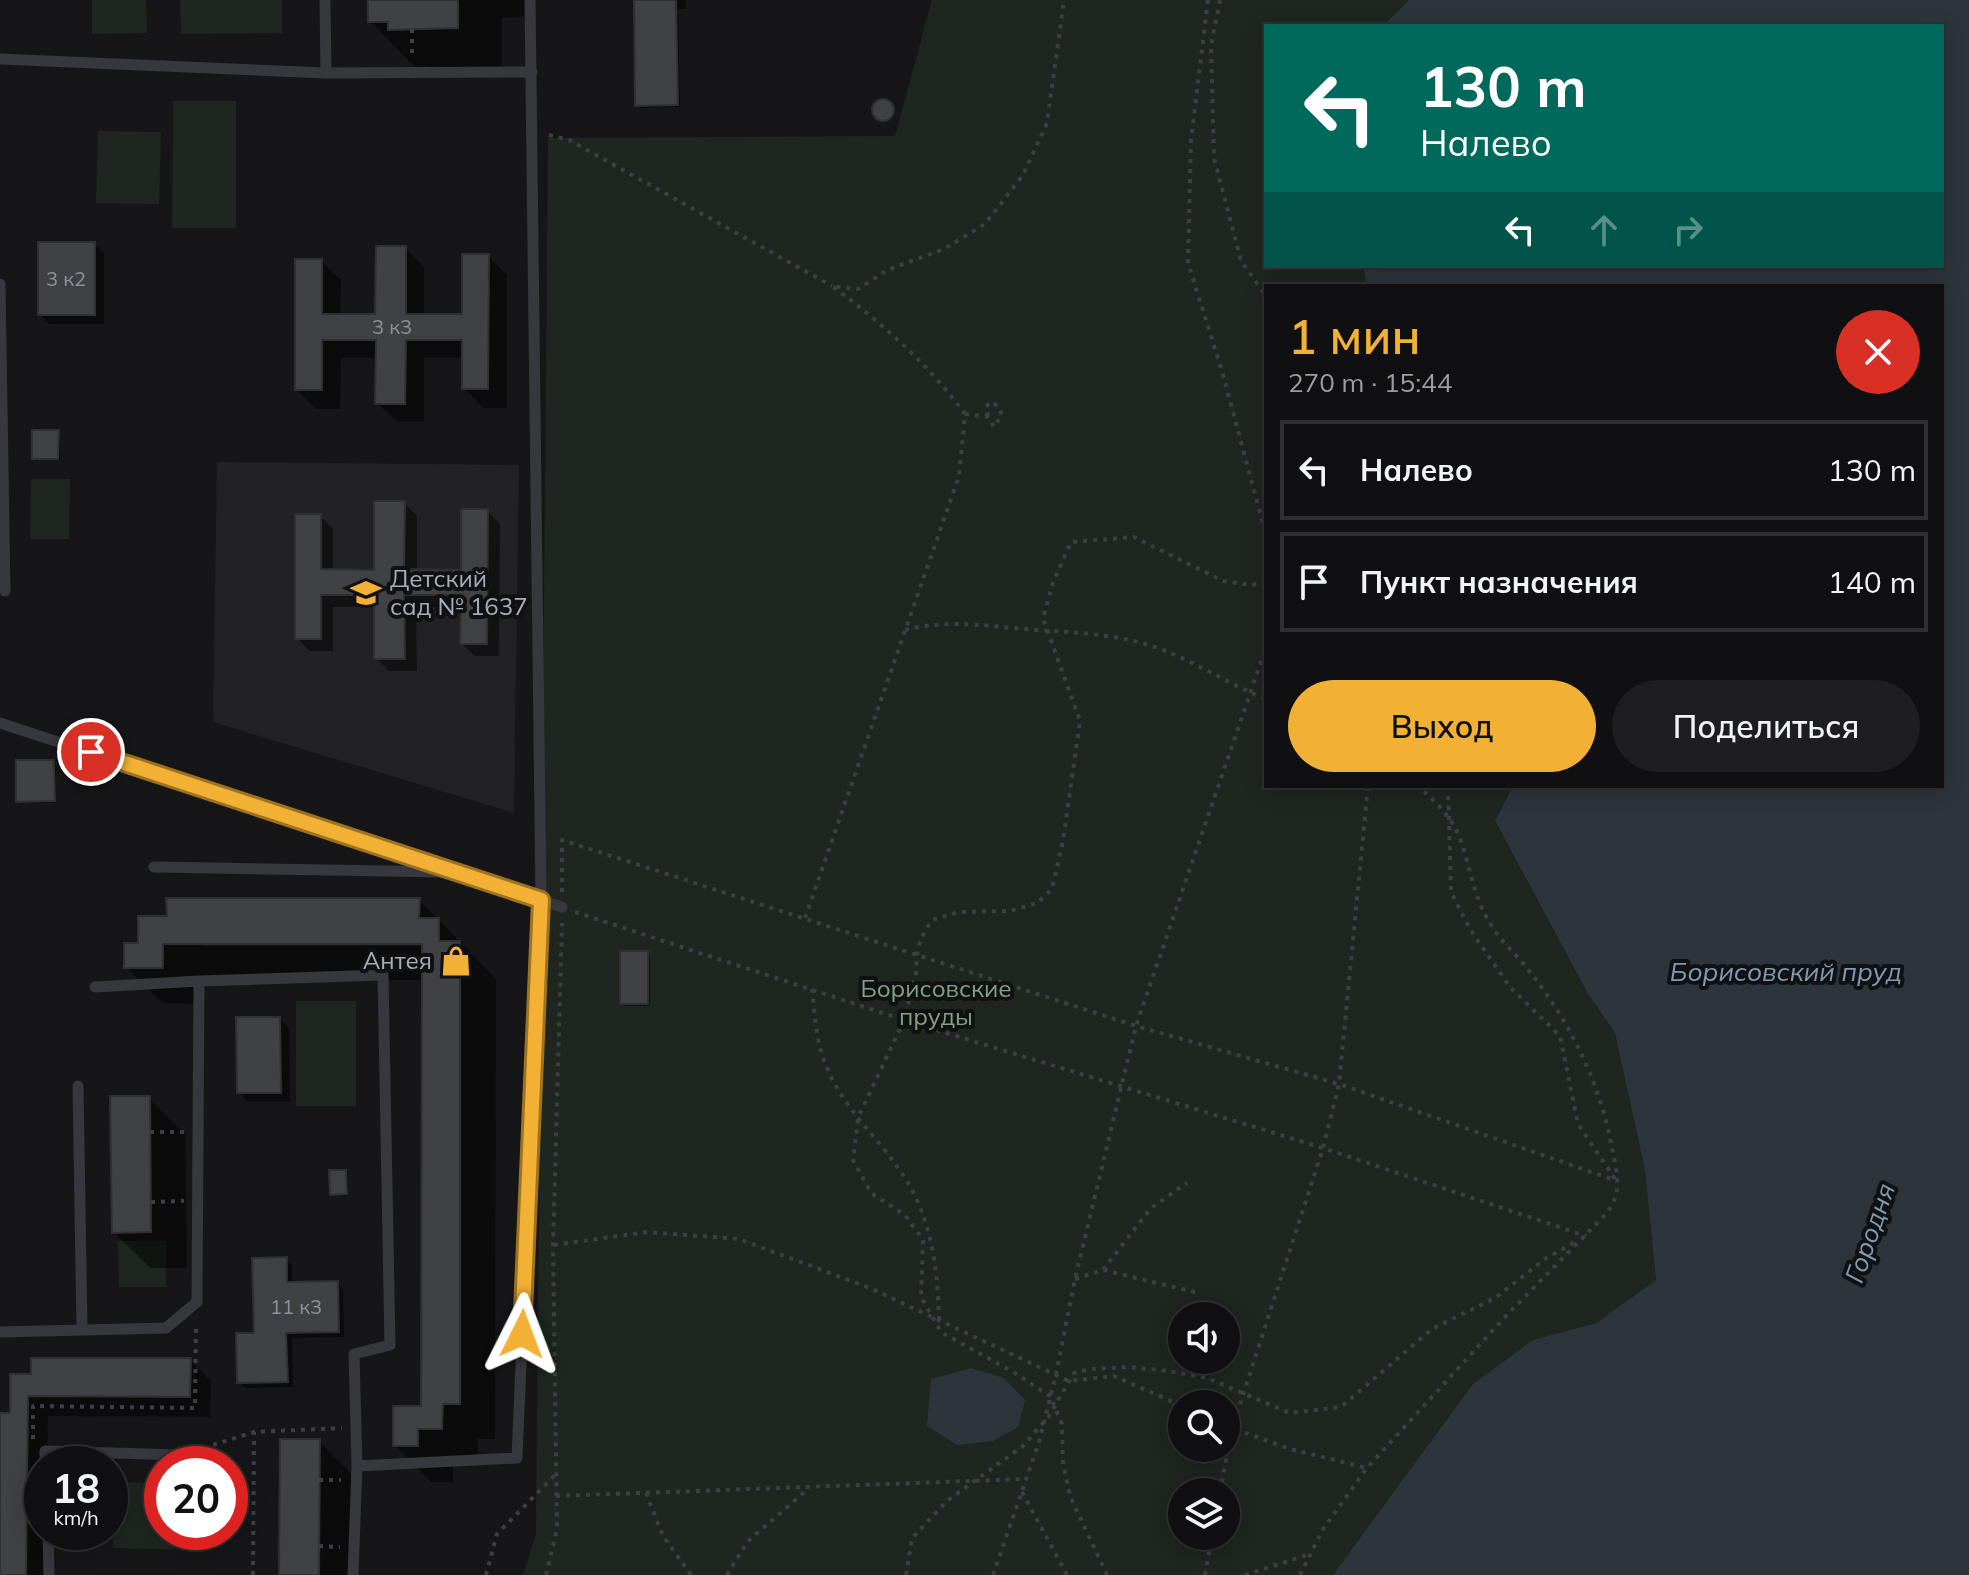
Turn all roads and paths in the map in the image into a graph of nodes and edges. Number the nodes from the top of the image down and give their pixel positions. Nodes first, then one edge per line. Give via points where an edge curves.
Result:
1 (325, 0) edge
2 (530, 0) edge
3 (1064, 0) edge
4 (1208, 0) edge
5 (1220, 0) edge
6 (412, 29) dead end
7 (0, 59) edge
8 (532, 72) junction
9 (326, 73) junction
10 (413, 73) junction
11 (534, 130) junction
12 (0, 284) edge
13 (832, 286) junction
14 (1264, 293) edge
15 (1, 359) edge
16 (965, 414) junction
17 (988, 417) junction
18 (1264, 528) edge
19 (1264, 582) edge
20 (5, 591) dead end
21 (905, 630) junction
22 (1047, 631) junction
23 (1264, 653) edge
24 (1250, 693) junction
25 (1264, 698) edge
26 (0, 723) edge
27 (1368, 788) edge
28 (1420, 788) edge
29 (1448, 788) edge
30 (1450, 821) junction
31 (154, 867) dead end
32 (455, 872) junction
33 (541, 900) junction
34 (562, 907) junction
35 (805, 918) junction
36 (917, 954) junction
37 (199, 981) junction
38 (95, 987) dead end
39 (812, 989) junction
40 (904, 1020) junction
41 (1136, 1026) junction
42 (1339, 1084) junction
43 (78, 1086) dead end
44 (1121, 1087) junction
45 (858, 1118) junction
46 (150, 1132) dead end
47 (197, 1132) junction
48 (1323, 1148) junction
49 (1617, 1181) junction
50 (1187, 1183) dead end
51 (197, 1201) junction
52 (151, 1202) dead end
53 (1586, 1236) junction
54 (553, 1246) junction
55 (1103, 1270) junction
56 (1075, 1279) junction
57 (1199, 1293) dead end
58 (197, 1302) junction
59 (933, 1317) junction
60 (939, 1320) junction
61 (82, 1330) junction
62 (0, 1332) edge
63 (1056, 1374) junction
64 (1069, 1381) junction
65 (1243, 1393) junction
66 (1050, 1396) junction
67 (1168, 1400) edge
68 (1240, 1403) edge
69 (1054, 1407) junction
70 (1044, 1421) junction
71 (356, 1428) junction
72 (254, 1432) junction
73 (1240, 1432) edge
74 (33, 1446) edge
75 (209, 1446) edge
76 (357, 1466) junction
77 (1367, 1468) junction
78 (556, 1474) junction
79 (1025, 1479) junction
80 (975, 1481) junction
81 (810, 1487) junction
82 (1022, 1492) junction
83 (646, 1493) junction
84 (556, 1496) junction
85 (48, 1550) edge
86 (1209, 1550) edge
87 (1310, 1554) junction
88 (49, 1575) edge
89 (253, 1575) edge
90 (353, 1575) edge
91 (486, 1575) edge
92 (546, 1575) edge
93 (691, 1575) edge
94 (727, 1575) edge
95 (906, 1575) edge
96 (993, 1575) edge
97 (1067, 1575) edge
98 (1107, 1575) edge
99 (1205, 1575) edge
100 (1245, 1575) edge
101 (1300, 1575) edge

1 - 9 lane
2 - 8 lane
3 - 13 path via 1047,123 1023,175 985,224 858,289
4 - 18 path via 1191,140 1188,263
5 - 14 path via 1211,46 1214,158 1241,261
6 - 10 path
7 - 9 lane
8 - 10 lane
8 - 11 lane
9 - 10 lane
11 - 13 path via 569,140
11 - 33 lane
12 - 15 lane
13 - 16 path via 889,330 938,378
15 - 20 lane
16 - 17 path
16 - 21 path via 959,476
17 - 17 path via 994,427 1002,415 990,402
19 - 22 path via 1223,581 1134,537 1071,542 1043,618
21 - 22 path via 958,623
21 - 35 path
22 - 24 path via 1078,631 1155,647
22 - 36 path via 1080,721 1052,889 1037,903 1010,911 959,912 932,920
23 - 24 path
24 - 25 path
24 - 41 path
26 - 32 lane
27 - 42 path
28 - 30 path
29 - 30 path
30 - 49 path via 1489,922 1562,1016 1589,1067 1607,1120
30 - 49 path via 1451,892 1510,987 1560,1036 1578,1124
31 - 32 lane
32 - 33 lane
33 - 34 lane
33 - 76 lane via 517,1458
34 - 35 path via 562,840
34 - 39 path
34 - 54 path
35 - 36 path
36 - 40 path
36 - 41 path
37 - 38 lane
37 - 47 lane
37 - 71 lane via 383,975 390,1345 354,1354
39 - 40 path
39 - 45 path via 827,1068
40 - 44 path
40 - 45 path
41 - 42 path
41 - 44 path
42 - 48 path
42 - 49 path
43 - 61 lane
44 - 48 path
44 - 56 path
45 - 59 path via 853,1160 871,1193 905,1215 923,1240 921,1297
45 - 60 path via 916,1198 936,1265
46 - 47 path
47 - 51 lane
48 - 53 path
48 - 65 path
49 - 53 path via 1607,1213
50 - 55 path via 1151,1208
51 - 52 path
51 - 58 lane
53 - 65 path via 1545,1259 1495,1298 1432,1329 1341,1407 1290,1413
53 - 77 path
54 - 59 path via 647,1232 739,1239
54 - 78 path
55 - 56 path
55 - 57 path
56 - 63 path
58 - 61 lane via 166,1328
58 - 74 path via 195,1408 33,1406
59 - 60 path
59 - 66 path via 941,1332
60 - 63 path
61 - 62 lane
63 - 64 path
63 - 66 path
64 - 65 path via 1074,1373 1090,1369 1129,1367 1207,1378
64 - 67 path via 1114,1376
64 - 69 path
65 - 68 path
66 - 69 path
66 - 70 path
69 - 70 path
69 - 98 path via 1062,1424 1070,1496
70 - 79 path
70 - 80 path via 1022,1447
71 - 72 path
71 - 76 lane
72 - 75 path
72 - 89 path
73 - 77 path
76 - 90 lane
77 - 87 path
78 - 84 path
78 - 91 path via 497,1534
79 - 80 path
79 - 82 path
80 - 81 path
80 - 95 path via 948,1500 912,1538
81 - 83 path
81 - 94 path via 747,1542
82 - 96 path
82 - 97 path
83 - 84 path
83 - 93 path via 663,1536
84 - 92 path via 557,1529
85 - 88 lane
86 - 99 path
87 - 100 path
87 - 101 path

